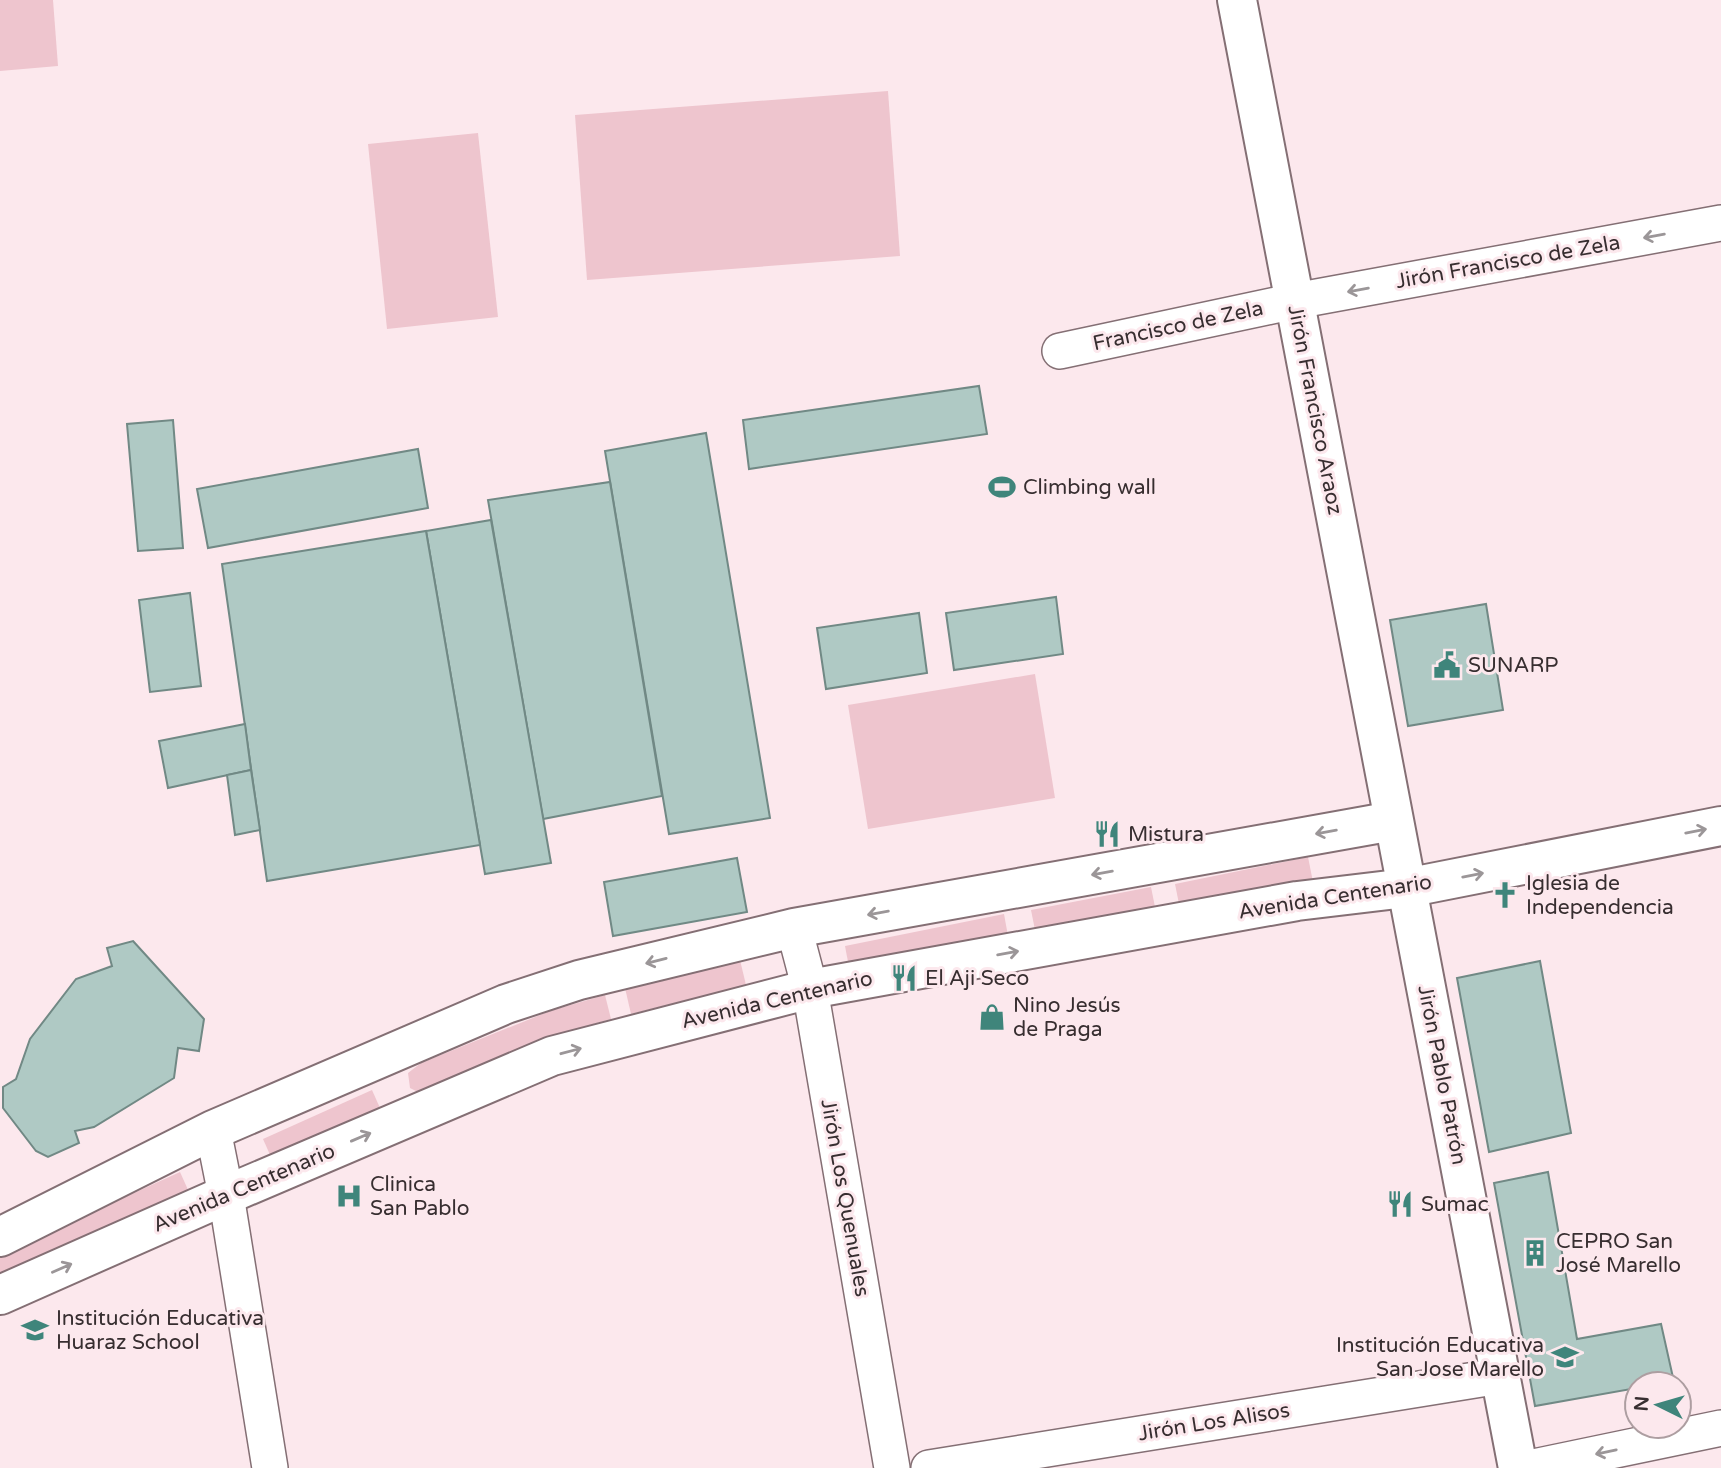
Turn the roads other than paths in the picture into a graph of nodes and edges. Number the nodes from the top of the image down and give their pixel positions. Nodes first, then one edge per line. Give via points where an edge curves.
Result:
1 (1237, 0) edge
2 (1721, 223) edge
3 (1295, 301) junction
4 (1060, 351) dead end
5 (1393, 821) junction
6 (1721, 826) edge
7 (1406, 888) junction
8 (794, 928) junction
9 (810, 989) junction
10 (213, 1130) junction
11 (226, 1195) junction
12 (0, 1237) edge
13 (0, 1295) edge
14 (1500, 1376) junction
15 (1721, 1428) edge
16 (270, 1468) edge
17 (892, 1468) edge
18 (929, 1468) edge
19 (1518, 1468) edge
20 (1529, 1468) edge

1 - 3 main road, Jirón Francisco Araoz
2 -> 3 street, Jirón Francisco de Zela
3 - 4 street, Francisco de Zela
3 - 5 main road, Jirón Francisco Araoz
5 - 7 main road, Jirón Francisco Araoz
5 -> 8 main road
7 -> 6 main road, Avenida Centenario
9 -> 7 main road, Avenida Centenario via 1297,901
7 - 14 main road, Jirón Pablo Patrón
8 - 9 street, Jirón Los Quenuales
8 -> 10 main road via 579,980 506,1004
11 -> 9 main road, Avenida Centenario via 552,1056
9 - 17 street, Jirón Los Quenuales
10 - 11 street
10 - 12 main road
13 -> 11 main road, Avenida Centenario
11 - 16 street
14 - 18 street, Jirón Los Alisos
14 - 19 main road, Jirón Pablo Patrón
15 -> 20 street

